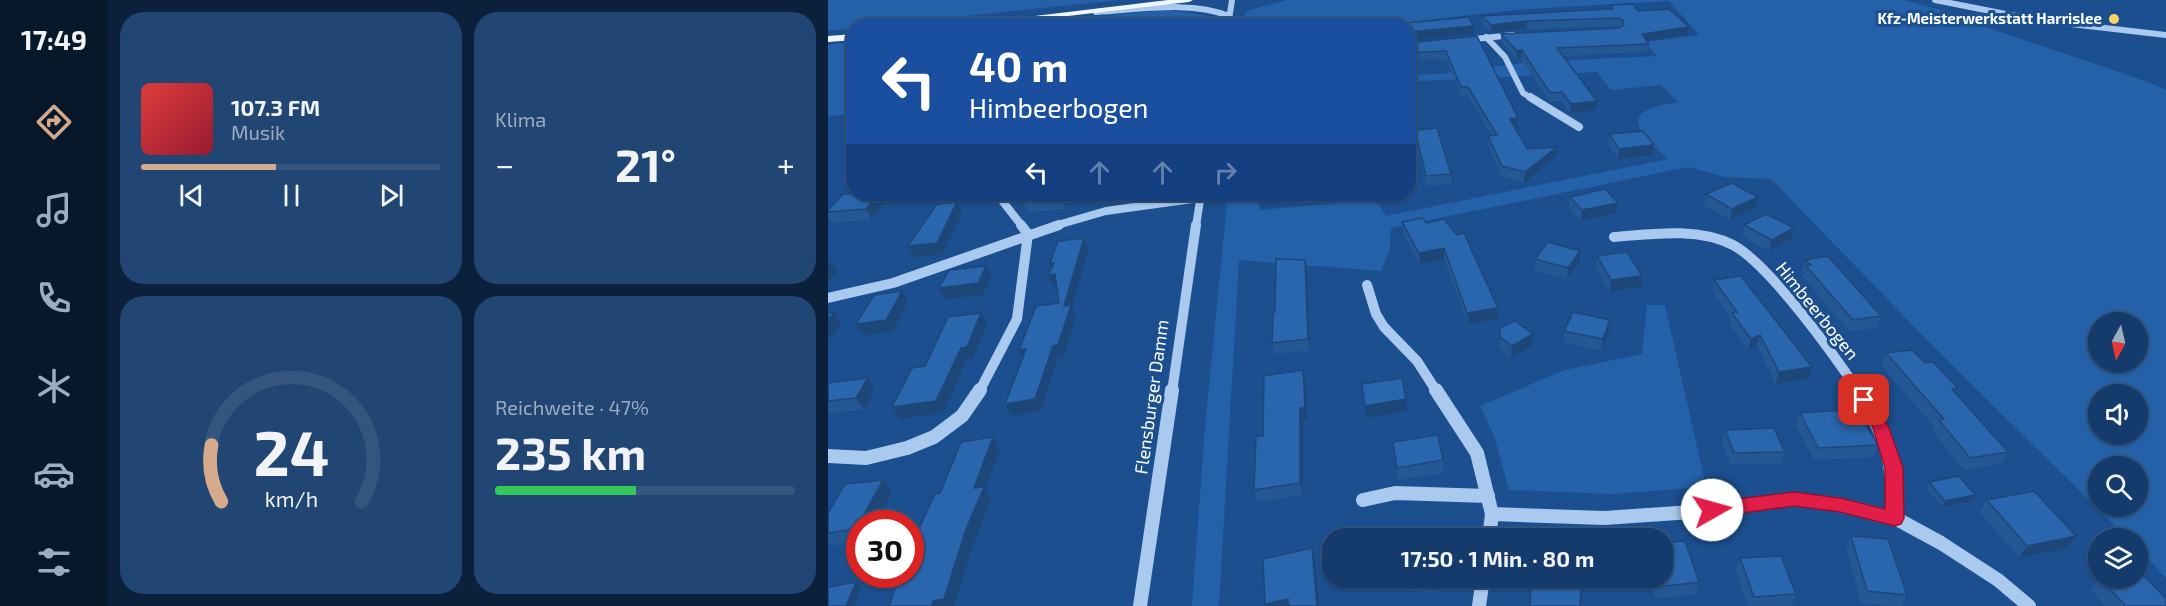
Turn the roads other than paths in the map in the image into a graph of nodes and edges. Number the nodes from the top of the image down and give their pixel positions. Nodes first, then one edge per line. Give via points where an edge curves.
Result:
1 (1189, 0) edge
2 (1232, 0) edge
3 (1935, 0) edge
4 (1077, 12) junction
5 (1229, 16) joint
6 (1024, 18) edge
7 (1517, 35) edge
8 (2166, 35) edge
9 (846, 38) edge
10 (1486, 38) junction
11 (828, 39) edge
12 (1457, 41) edge
13 (1579, 127) dead end
14 (1002, 201) edge
15 (1169, 201) edge
16 (1199, 201) edge
17 (1028, 234) junction
18 (1614, 237) dead end
19 (1367, 285) dead end
20 (828, 298) edge
21 (828, 456) edge
22 (1488, 496) junction
23 (1363, 500) dead end
24 (1492, 514) junction
25 (1895, 518) junction
26 (1490, 528) edge
27 (1482, 588) edge
28 (1140, 606) edge
29 (1479, 606) edge
30 (2029, 606) edge

1 - 4 main road
2 - 5 street
3 - 8 street via 2036,20
4 - 5 street via 1188,3 1215,6
4 - 6 main road
7 - 10 street
9 - 11 main road
10 - 12 street
10 - 13 street via 1505,57 1523,93
14 - 17 street
15 - 17 street via 1106,211
16 - 28 street, Flensburger Damm
17 - 20 street via 893,284
17 - 21 street via 1017,318 983,386 962,416 934,437 907,448 866,458
18 - 25 street, Himbeerbogen via 1674,233 1710,237 1735,246 1757,263 1856,386 1881,428 1894,468
19 - 22 street via 1384,327 1417,360 1477,453
22 - 23 street via 1395,493
22 - 24 street
24 - 25 street via 1604,518 1794,499
24 - 26 street
25 - 30 street via 1998,580
27 - 29 street

